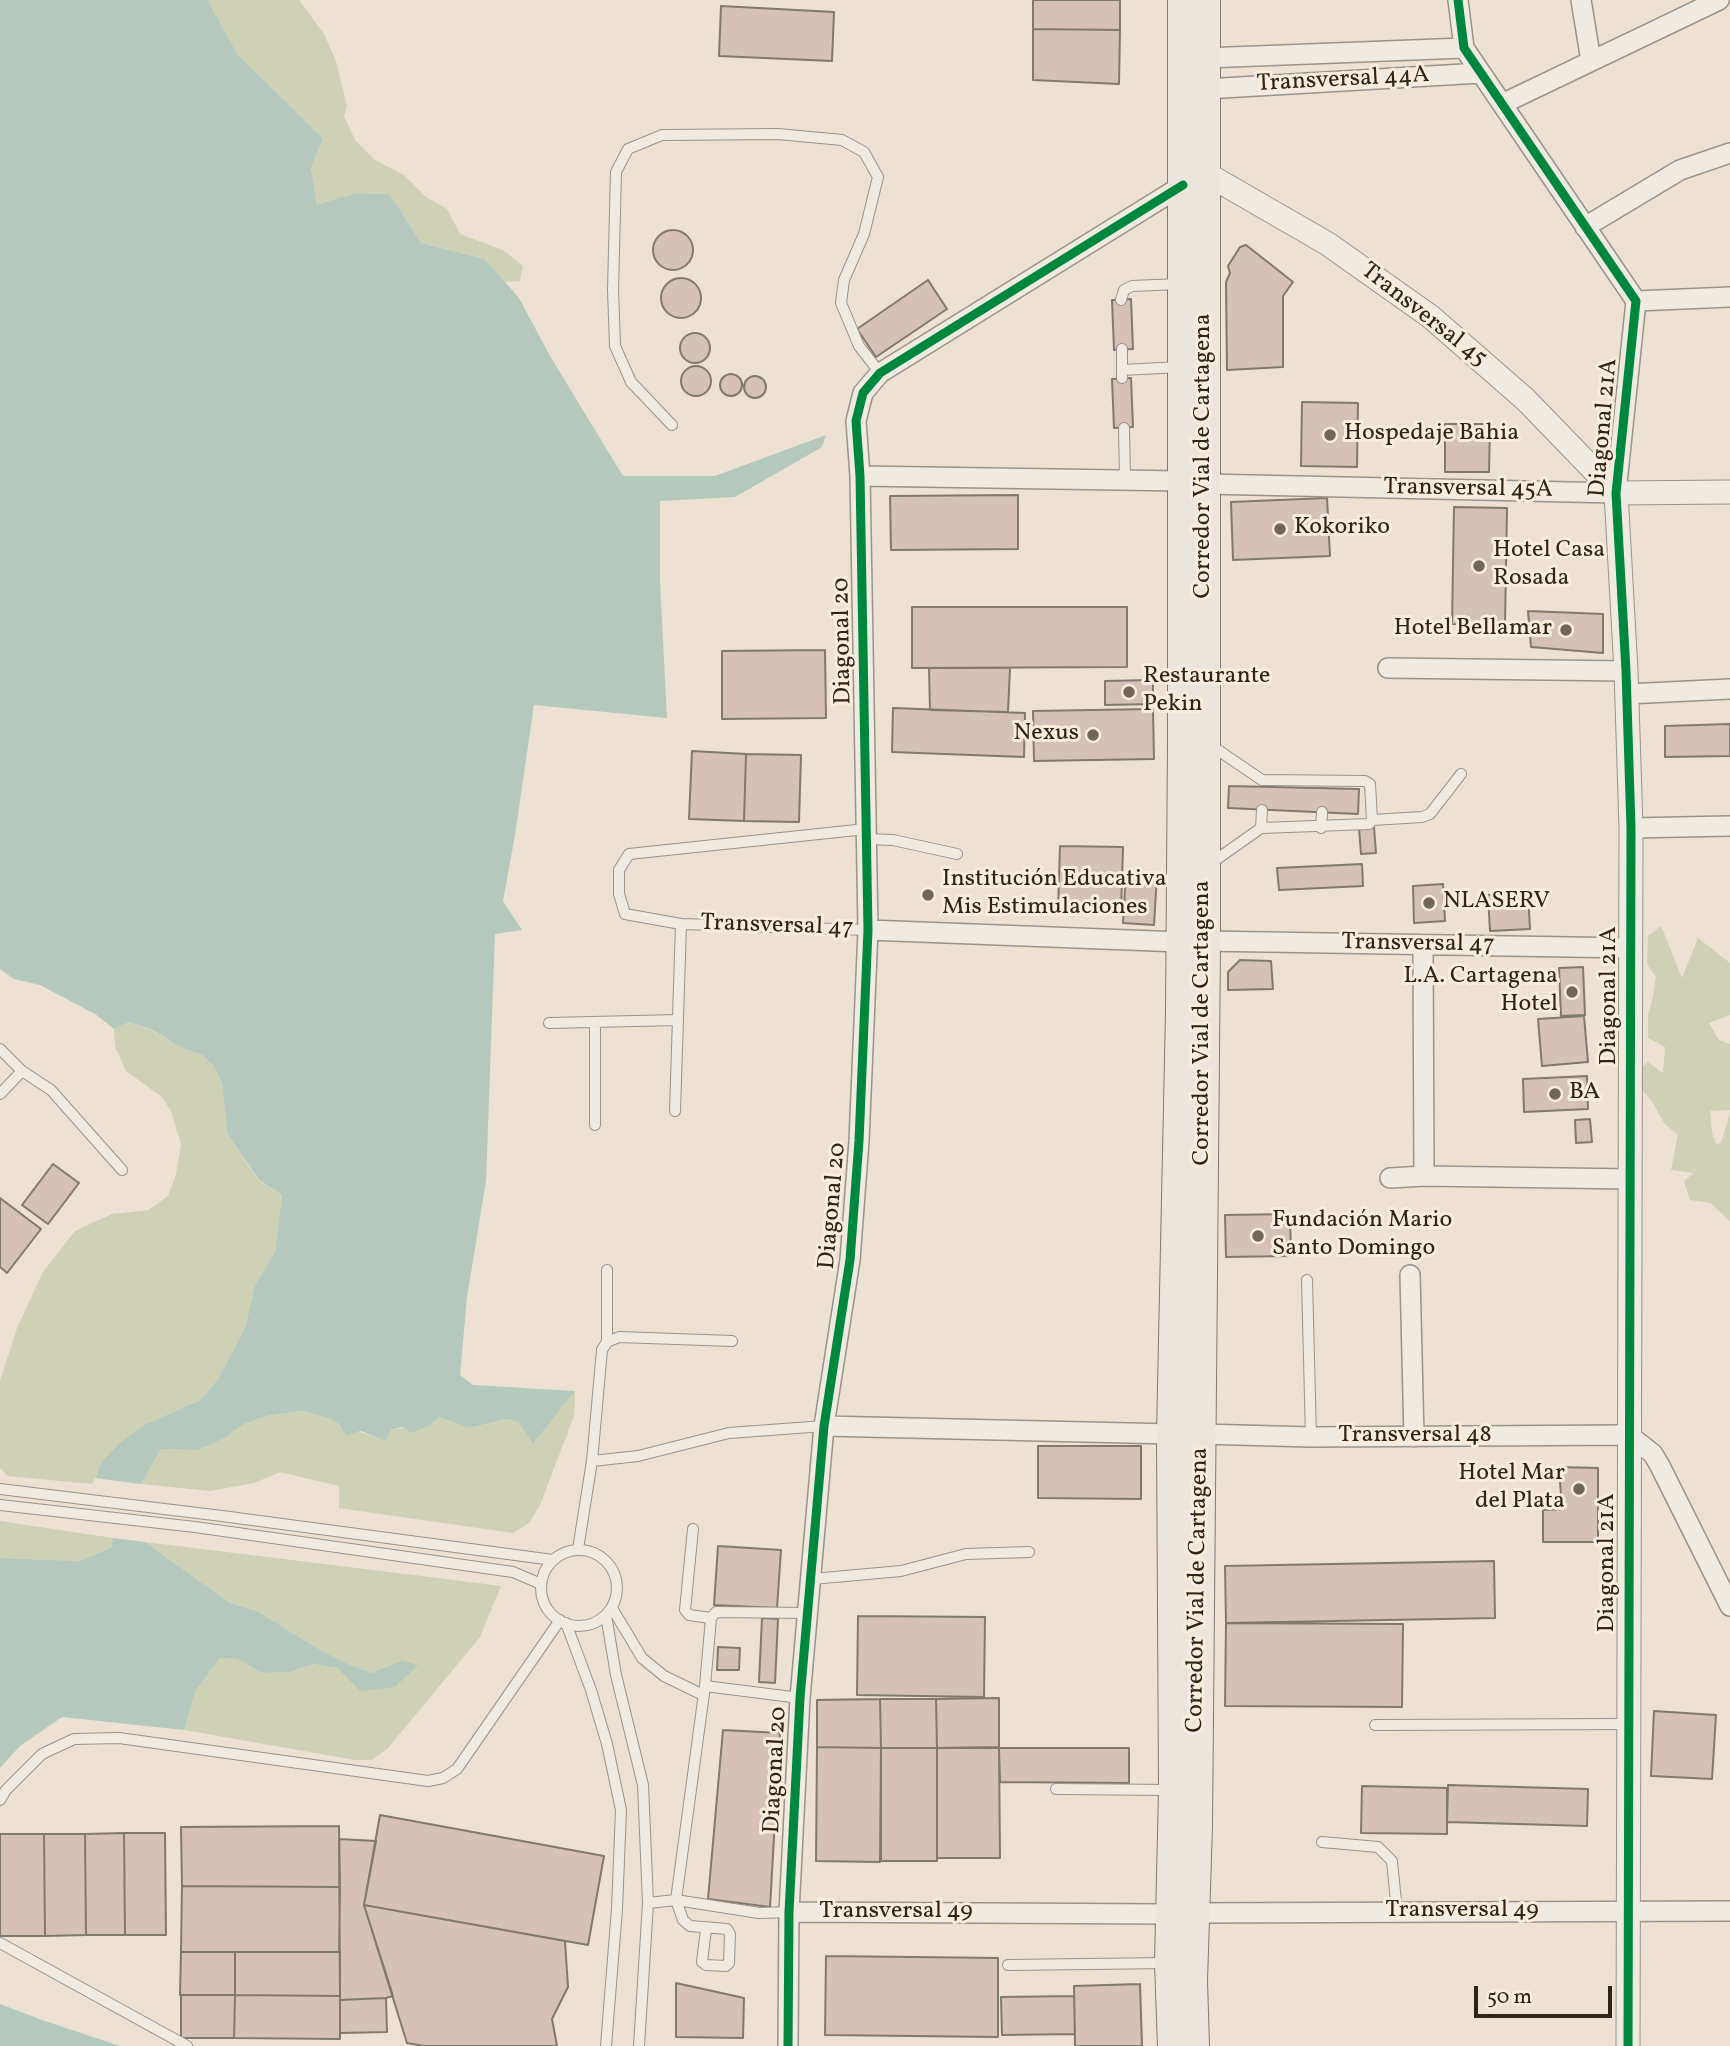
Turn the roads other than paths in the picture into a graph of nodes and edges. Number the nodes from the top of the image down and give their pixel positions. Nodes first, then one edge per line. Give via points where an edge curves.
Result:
1 (1183, 0) edge
2 (1205, 0) edge
3 (1458, 0) edge
4 (1581, 0) edge
5 (1719, 0) edge
6 (1693, 6) edge
7 (1464, 48) junction
8 (1205, 58) junction
9 (1591, 61) junction
10 (1481, 73) junction
11 (1205, 89) junction
12 (1502, 104) junction
13 (1730, 153) edge
14 (1194, 179) junction
15 (1585, 226) junction
16 (1183, 284) junction
17 (1730, 296) edge
18 (1121, 300) dead end
19 (1636, 301) junction
20 (1122, 349) dead end
21 (1194, 367) junction
22 (880, 373) junction
23 (673, 425) dead end
24 (1124, 428) dead end
25 (860, 477) junction
26 (1125, 480) junction
27 (1195, 482) junction
28 (1730, 492) edge
29 (1616, 493) junction
30 (1388, 667) dead end
31 (1626, 682) junction
32 (1730, 689) edge
33 (1186, 742) junction
34 (1461, 774) dead end
35 (1262, 810) dead end
36 (1322, 812) dead end
37 (1372, 820) junction
38 (1730, 826) edge
39 (1261, 828) junction
40 (1321, 828) junction
41 (1631, 828) junction
42 (867, 834) junction
43 (957, 854) dead end
44 (1204, 869) junction
45 (681, 925) junction
46 (869, 930) junction
47 (1193, 942) junction
48 (1423, 945) junction
49 (1630, 948) junction
50 (678, 1020) junction
51 (595, 1022) junction
52 (548, 1023) dead end
53 (0, 1049) edge
54 (22, 1070) junction
55 (0, 1094) edge
56 (675, 1111) dead end
57 (595, 1125) dead end
58 (122, 1170) dead end
59 (1424, 1176) junction
60 (1390, 1178) dead end
61 (1631, 1179) junction
62 (607, 1270) dead end
63 (1410, 1275) dead end
64 (1307, 1280) dead end
65 (732, 1341) dead end
66 (607, 1342) junction
67 (824, 1426) junction
68 (1187, 1434) junction
69 (1629, 1435) junction
70 (1311, 1437) junction
71 (1414, 1437) junction
72 (592, 1461) junction
73 (0, 1489) edge
74 (0, 1504) edge
75 (693, 1530) dead end
76 (578, 1549) junction
77 (1029, 1552) dead end
78 (553, 1560) junction
79 (812, 1579) junction
80 (541, 1584) junction
81 (1730, 1606) edge
82 (609, 1611) junction
83 (807, 1613) junction
84 (711, 1618) junction
85 (563, 1622) junction
86 (704, 1690) junction
87 (800, 1698) junction
88 (1628, 1724) junction
89 (1375, 1725) dead end
90 (1056, 1789) dead end
91 (1174, 1790) junction
92 (0, 1800) edge
93 (1322, 1842) dead end
94 (676, 1900) junction
95 (648, 1903) junction
96 (1730, 1911) edge
97 (789, 1912) junction
98 (1397, 1912) junction
99 (1628, 1912) junction
100 (1183, 1913) junction
101 (706, 1929) dead end
102 (0, 1943) edge
103 (1170, 1963) junction
104 (1008, 1965) dead end
105 (187, 2046) edge
106 (606, 2046) edge
107 (639, 2046) edge
108 (787, 2046) edge
109 (1172, 2046) edge
110 (1194, 2046) edge
111 (1628, 2046) edge

1 - 14 main road, Corredor Vial de Cartagena
2 - 8 main road, Corredor Vial de Cartagena
3 - 7 street
4 - 9 street
5 - 6 street
6 - 9 street
7 - 8 street, Transversal 44A
7 - 10 street
8 - 11 main road, Corredor Vial de Cartagena
9 - 12 street
10 - 11 street, Transversal 44A
10 - 12 street
11 - 14 main road, Corredor Vial de Cartagena
12 - 15 street
13 - 15 street via 1680,170
14 - 16 main road, Corredor Vial de Cartagena
14 - 21 main road, Corredor Vial de Cartagena
14 - 22 street
14 - 29 street, Transversal 45 via 1328,244 1431,317 1526,400
15 - 19 street
16 - 18 lane via 1132,286 1124,290
16 - 21 main road, Corredor Vial de Cartagena
17 - 19 street
19 - 29 street, Diagonal 21A
20 - 21 lane via 1122,374
21 - 27 main road, Corredor Vial de Cartagena
22 - 23 lane via 859,346 841,303 844,280 864,233 878,177 864,152 842,140 778,134 662,135 628,149 616,172 615,346 631,382
22 - 25 street, Diagonal 20 via 863,393 856,421
24 - 26 lane
25 - 26 street, Transversal 45A
25 - 42 street, Diagonal 20
26 - 27 street, Transversal 45A
27 - 29 street, Transversal 45A
27 - 33 main road, Corredor Vial de Cartagena
28 - 29 street, Transversal 45A
29 - 31 street, Diagonal 21A
30 - 31 street
31 - 32 street
31 - 41 street, Diagonal 21A
33 - 37 lane via 1262,783 1365,781 1370,784
33 - 44 main road, Corredor Vial de Cartagena
33 - 47 main road, Corredor Vial de Cartagena
34 - 37 lane via 1430,814
35 - 39 lane
36 - 40 lane
37 - 40 lane
38 - 41 street
39 - 40 lane
39 - 44 lane
41 - 49 street, Diagonal 21A
42 - 43 lane
42 - 45 lane, Transversal 47 via 629,853 619,870 625,914
42 - 46 street, Diagonal 20
44 - 47 main road, Corredor Vial de Cartagena
45 - 46 lane, Transversal 47
45 - 50 lane
46 - 47 street, Transversal 47
46 - 67 street, Diagonal 20 via 850,1260
47 - 48 street, Transversal 47
47 - 68 main road, Corredor Vial de Cartagena
48 - 49 street, Transversal 47
48 - 59 street
49 - 61 street, Diagonal 21A
50 - 51 lane
50 - 56 lane
51 - 52 lane
51 - 57 lane
53 - 54 lane
54 - 55 lane
54 - 58 lane via 51,1090
59 - 60 street
59 - 61 street
61 - 69 street, Diagonal 21A
62 - 66 lane
63 - 71 street
64 - 70 lane
65 - 66 lane via 619,1337
66 - 72 lane
67 - 68 street, Transversal 48
67 - 72 lane via 729,1433 638,1456
67 - 79 street, Diagonal 20
68 - 70 street, Transversal 48
68 - 91 main road, Corredor Vial de Cartagena
68 - 100 main road, Corredor Vial de Cartagena
69 - 71 street, Transversal 48
69 - 81 street via 1653,1454
69 - 88 street, Diagonal 21A
70 - 71 street, Transversal 48
72 - 76 lane
73 - 78 lane
74 - 80 lane via 513,1572
75 - 84 lane via 685,1610 689,1615
76 - 78 lane
76 - 82 lane via 601,1556 612,1569 617,1584
77 - 79 lane via 966,1554 901,1571
78 - 80 lane
79 - 83 street, Diagonal 20
80 - 85 lane via 548,1610
82 - 85 lane via 592,1624
82 - 86 lane via 642,1658 664,1676
82 - 95 lane via 616,1675 643,1786
83 - 84 lane via 716,1612
83 - 87 street, Diagonal 20
84 - 86 lane
85 - 92 lane via 457,1769 443,1778 428,1781 120,1738 74,1739 42,1754
85 - 106 lane via 591,1689 621,1810
86 - 87 lane
86 - 94 lane
87 - 97 street, Diagonal 20
88 - 89 lane
88 - 99 street, Diagonal 21A
90 - 91 lane
91 - 100 main road, Corredor Vial de Cartagena
93 - 98 lane via 1378,1847 1392,1861
94 - 95 lane
94 - 97 lane via 759,1913
94 - 101 lane via 683,1920
95 - 107 lane
96 - 99 street, Transversal 49
97 - 100 street, Transversal 49
97 - 108 street, Diagonal 20
98 - 99 street, Transversal 49
98 - 100 street, Transversal 49
99 - 111 street, Diagonal 21A
100 - 103 main road, Corredor Vial de Cartagena
100 - 110 main road, Corredor Vial de Cartagena
102 - 105 lane
103 - 104 lane
103 - 109 main road, Corredor Vial de Cartagena

